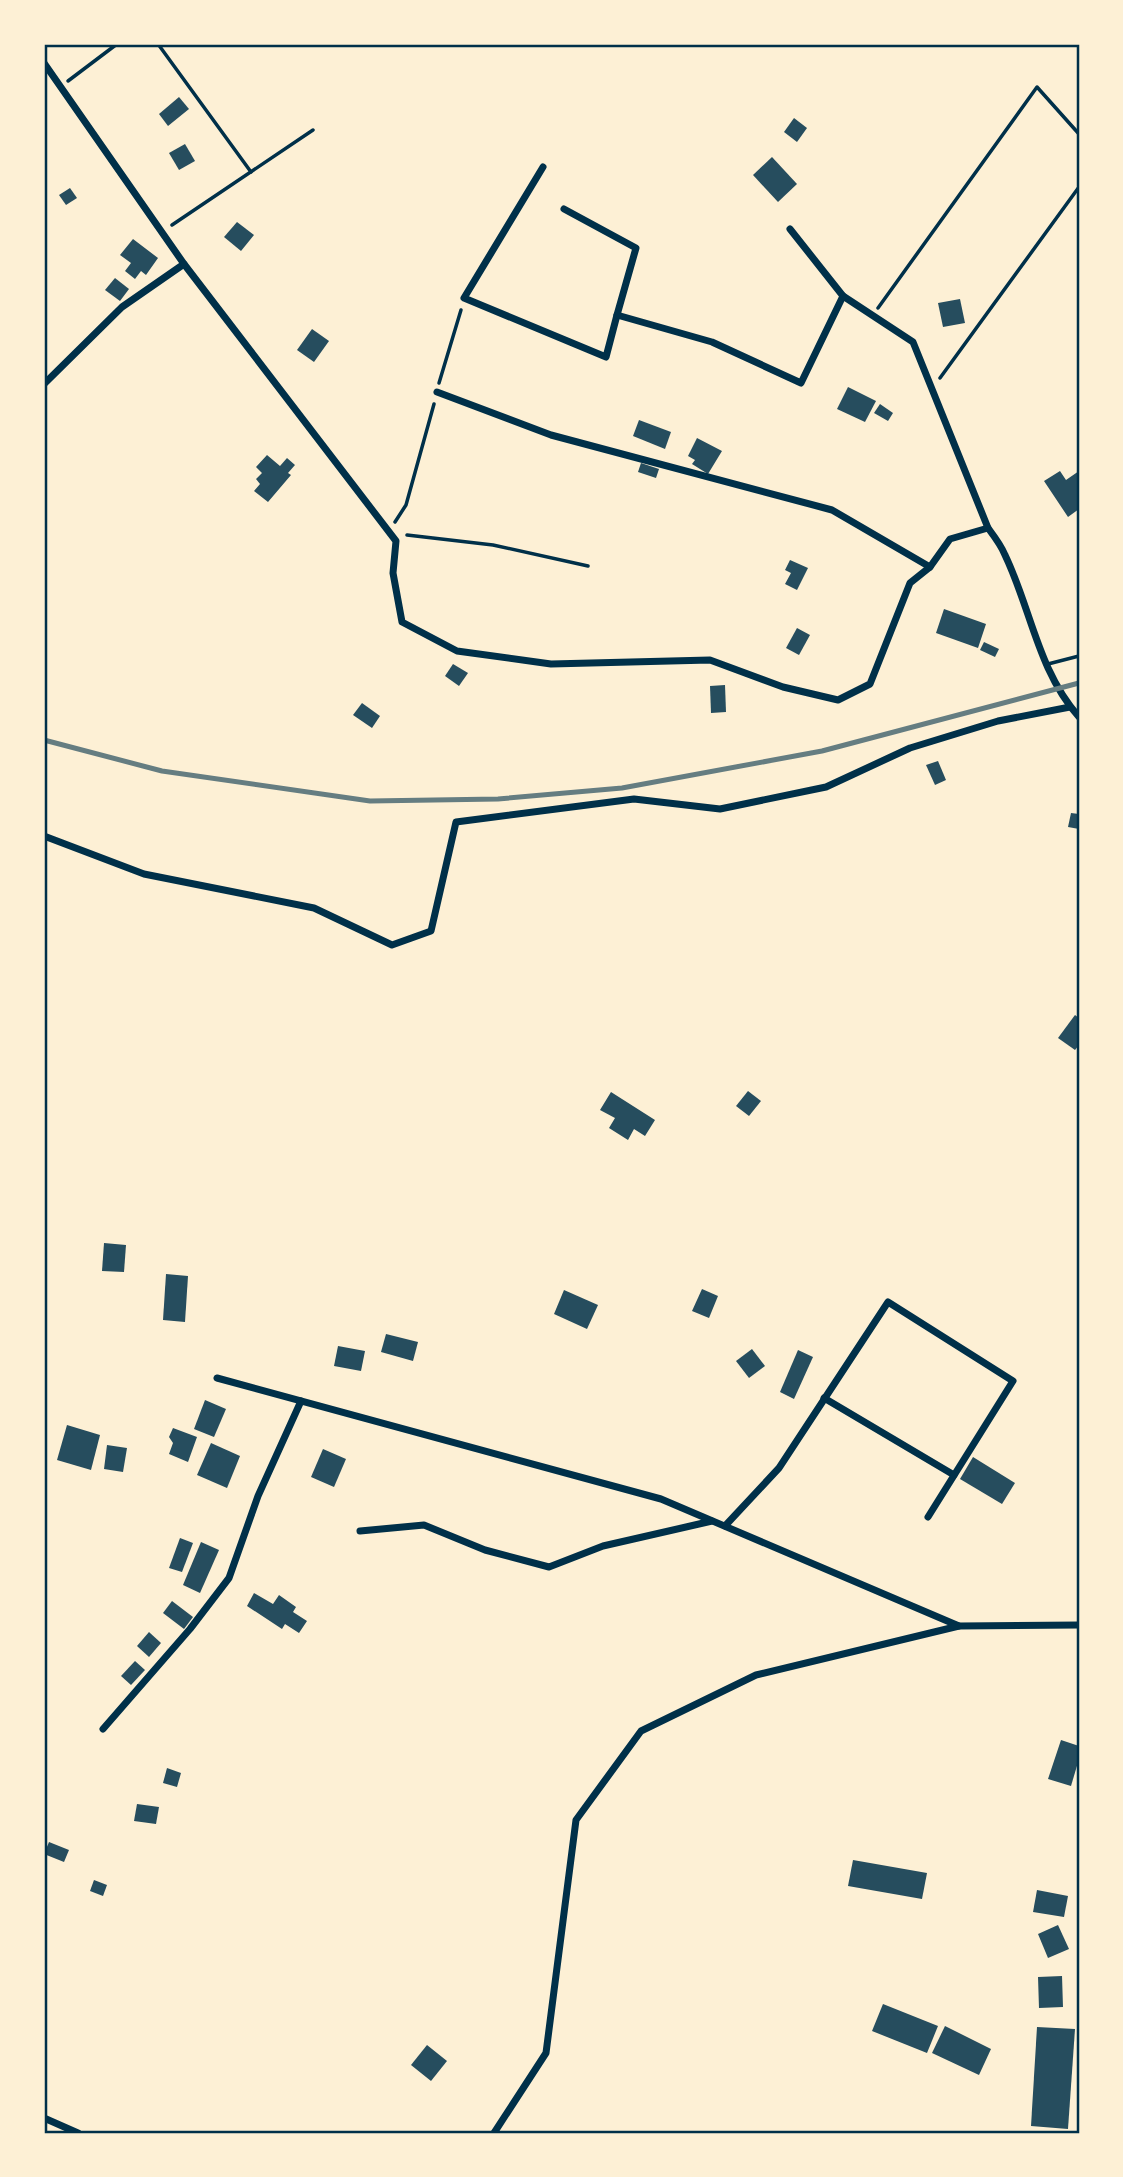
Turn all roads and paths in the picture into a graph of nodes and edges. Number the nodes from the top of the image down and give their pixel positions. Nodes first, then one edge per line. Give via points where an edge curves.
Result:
1 (117, 44) edge
2 (158, 44) edge
3 (44, 63) edge
4 (60, 87) junction
5 (313, 130) dead end
6 (1079, 134) edge
7 (544, 167) dead end
8 (251, 172) junction
9 (1079, 187) edge
10 (564, 209) dead end
11 (790, 229) dead end
12 (161, 232) junction
13 (184, 264) junction
14 (842, 296) junction
15 (464, 298) junction
16 (617, 315) junction
17 (873, 316) junction
18 (44, 384) edge
19 (932, 388) junction
20 (437, 392) junction
21 (988, 528) junction
22 (390, 533) junction
23 (588, 566) dead end
24 (930, 566) junction
25 (1079, 656) edge
26 (1045, 664) junction
27 (1070, 707) junction
28 (1079, 717) edge
29 (44, 836) edge
30 (217, 1378) dead end
31 (824, 1398) junction
32 (301, 1401) junction
33 (954, 1475) junction
34 (928, 1517) dead end
35 (712, 1521) junction
36 (725, 1526) junction
37 (360, 1531) dead end
38 (1079, 1625) edge
39 (959, 1626) junction
40 (103, 1730) dead end
41 (44, 2118) edge
42 (78, 2133) edge
43 (494, 2133) edge

1 - 4 path
2 - 8 path
3 - 4 street
4 - 12 street
5 - 8 path
6 - 17 path via 1037,87
7 - 15 street
8 - 12 path
9 - 19 path
10 - 16 street via 636,248
11 - 14 street
12 - 13 street
13 - 18 street via 122,307
13 - 22 street
14 - 16 street via 801,383 712,342
14 - 17 street
15 - 16 street via 606,357
15 - 20 path
17 - 19 street via 914,342
19 - 21 street
20 - 22 path via 406,505
20 - 24 street via 551,435 832,510
21 - 24 street via 950,539
21 - 26 street via 1005,554
22 - 23 path via 493,545
22 - 24 street via 396,541 393,573 402,622 457,651 551,664 710,660 783,687 838,700 870,684 910,583
25 - 26 lane
26 - 27 street
27 - 28 street
27 - 29 street via 998,721 910,748 827,787 720,809 634,799 456,822 431,931 392,945 314,908 144,874
30 - 32 street
31 - 33 street
31 - 33 street via 888,1303 1013,1381
31 - 36 street via 779,1468
32 - 35 street via 661,1499
32 - 40 street via 258,1496 229,1578
33 - 34 street
35 - 36 street
35 - 37 street via 603,1546 549,1567 485,1550 424,1525
36 - 39 street
38 - 39 street
39 - 43 street via 756,1675 641,1731 576,1820 546,2053
41 - 42 street

